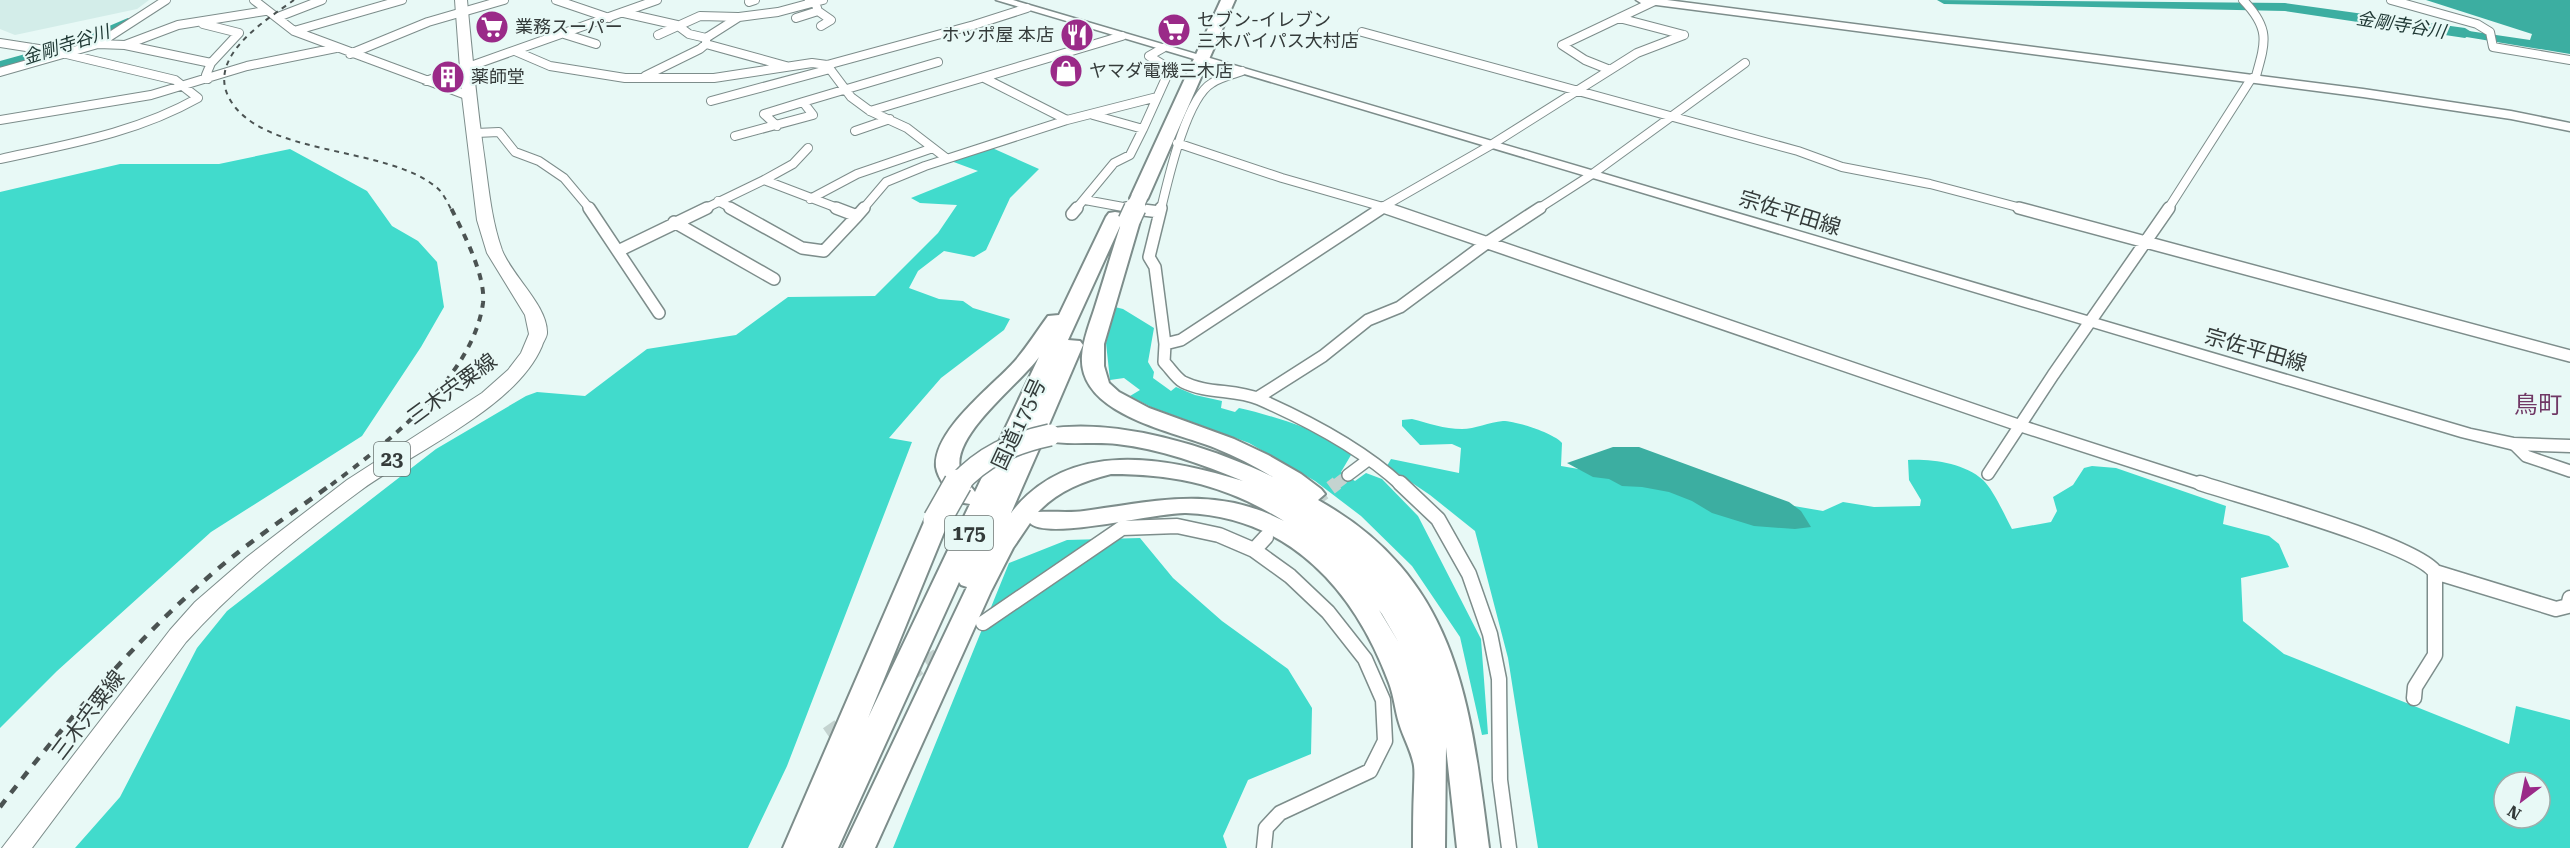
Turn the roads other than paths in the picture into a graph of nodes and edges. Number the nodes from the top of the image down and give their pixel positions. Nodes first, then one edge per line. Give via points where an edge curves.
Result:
1 (166, 0) edge
2 (254, 0) edge
3 (322, 0) edge
4 (402, 0) edge
5 (504, 0) edge
6 (556, 0) edge
7 (657, 0) edge
8 (1215, 0) edge
9 (1228, 0) edge
10 (2391, 0) edge
11 (815, 1) edge
12 (1651, 1) edge
13 (2245, 1) edge
14 (1016, 3) edge
15 (462, 6) edge
16 (265, 11) junction
17 (818, 11) junction
18 (624, 13) junction
19 (278, 17) junction
20 (740, 17) junction
21 (609, 18) junction
22 (796, 18) dead end
23 (1619, 18) junction
24 (199, 22) junction
25 (677, 26) junction
26 (822, 26) dead end
27 (294, 31) junction
28 (1362, 33) dead end
29 (564, 34) junction
30 (658, 35) dead end
31 (1122, 36) junction
32 (706, 41) junction
33 (0, 43) edge
34 (98, 44) junction
35 (596, 44) dead end
36 (125, 45) junction
37 (336, 48) junction
38 (1163, 48) junction
39 (515, 51) junction
40 (65, 54) junction
41 (350, 54) junction
42 (1195, 57) junction
43 (2570, 60) edge
44 (938, 62) dead end
45 (211, 63) junction
46 (1745, 63) dead end
47 (468, 67) junction
48 (790, 67) junction
49 (829, 67) junction
50 (1610, 70) junction
51 (1242, 71) junction
52 (0, 72) edge
53 (645, 76) junction
54 (984, 78) junction
55 (208, 79) junction
56 (2251, 79) junction
57 (426, 81) junction
58 (185, 86) junction
59 (845, 89) junction
60 (1578, 91) junction
61 (470, 96) junction
62 (1157, 97) junction
63 (711, 101) dead end
64 (803, 102) junction
65 (870, 111) junction
66 (1093, 115) junction
67 (1671, 116) junction
68 (890, 119) junction
69 (0, 120) edge
70 (1067, 120) junction
71 (777, 126) junction
72 (2570, 127) edge
73 (1143, 129) junction
74 (855, 131) dead end
75 (476, 133) junction
76 (735, 136) dead end
77 (1178, 143) junction
78 (1491, 146) junction
79 (808, 148) dead end
80 (933, 148) junction
81 (946, 158) junction
82 (0, 159) edge
83 (1591, 175) junction
84 (764, 180) junction
85 (810, 199) junction
86 (1085, 200) junction
87 (718, 201) junction
88 (1383, 207) junction
89 (1128, 210) junction
90 (1160, 212) junction
91 (1072, 214) dead end
92 (857, 216) junction
93 (674, 222) junction
94 (1488, 242) junction
95 (2147, 243) junction
96 (618, 251) junction
97 (774, 279) dead end
98 (1085, 282) junction
99 (659, 313) dead end
100 (2088, 323) junction
101 (1165, 344) junction
102 (2570, 356) edge
103 (1257, 398) junction
104 (2018, 425) junction
105 (2514, 444) junction
106 (2570, 446) edge
107 (1368, 460) junction
108 (2570, 471) edge
109 (1348, 474) tunnel mouth
110 (1988, 474) dead end
111 (966, 497) dead end
112 (1040, 520) dead end
113 (1266, 537) dead end
114 (1369, 547) junction
115 (1254, 550) junction
116 (2435, 572) junction
117 (2570, 598) edge
118 (983, 623) dead end
119 (2414, 698) dead end
120 (1429, 766) junction
121 (16, 848) edge
122 (798, 848) edge
123 (822, 848) edge
124 (850, 848) edge
125 (859, 848) edge
126 (1264, 848) edge
127 (1429, 848) edge
128 (1473, 848) edge
129 (1509, 848) edge

1 - 34 street
2 - 16 street
3 - 19 street
4 - 27 street
5 - 15 street
6 - 21 street
7 - 18 street
8 - 42 highway, 国道175号 / 175
9 - 42 highway, 国道175号 / 175
10 - 43 street via 2477,24 2490,32 2493,45
11 - 17 street
11 - 20 street via 778,12
12 - 23 street
12 - 56 main road
13 - 56 street via 2262,22 2266,36 2256,76
14 - 31 main road, 宗佐平田線
14 - 49 street via 974,25
15 - 41 street
15 - 47 main road, 三木宍粟線 / 23
16 - 19 street
16 - 24 street
17 - 22 street
17 - 26 street via 831,20
18 - 21 street
18 - 25 street
19 - 27 street via 280,23
20 - 25 street via 700,16
20 - 32 street
21 - 29 street
23 - 50 street via 1562,45
23 - 50 street via 1684,35 1636,53
24 - 36 street via 178,25
24 - 45 street via 239,33
25 - 30 street
25 - 32 street
27 - 37 street
28 - 60 street
29 - 35 street
29 - 39 street
31 - 38 main road, 宗佐平田線
31 - 54 street
32 - 48 street
32 - 53 street
33 - 40 street
34 - 36 street
34 - 40 street
36 - 45 street
37 - 41 street
37 - 55 street via 247,66
38 - 42 main road, 宗佐平田線
38 - 62 street via 1149,56 1170,69
39 - 47 street
39 - 53 street via 573,71
40 - 52 street
40 - 58 street
41 - 57 street
42 - 51 main road, 宗佐平田線
42 - 89 highway, 国道175号 / 175
44 - 59 street
45 - 55 street
46 - 67 street
47 - 57 street
47 - 61 main road, 三木宍粟線 / 23
48 - 49 street via 812,63
48 - 53 street via 691,80
49 - 59 street
49 - 63 street
50 - 60 street
51 - 77 street via 1211,83 1202,93
51 - 78 main road, 宗佐平田線
54 - 65 street
54 - 70 street
55 - 58 street
56 - 72 main road via 2511,115
56 - 95 street
57 - 61 street
58 - 69 street
58 - 82 street via 198,98 164,116 86,140
59 - 64 street
59 - 65 street
60 - 67 street
60 - 78 street
61 - 75 main road, 三木宍粟線 / 23
62 - 66 street
62 - 73 street
64 - 71 street via 813,114
64 - 71 street via 764,114
65 - 68 street
66 - 70 street
66 - 73 street
67 - 83 street
67 - 95 street via 1842,167 1930,184
68 - 74 street
68 - 80 street
70 - 81 street
71 - 76 street
73 - 86 street via 1130,155 1114,163
75 - 96 street via 499,132 515,152 539,161 564,178
75 - 121 main road, 三木宍粟線 / 23 via 488,236 534,315 538,334 530,353 515,374 489,397 354,485 203,608
77 - 88 street
77 - 90 street
78 - 83 main road, 宗佐平田線
78 - 88 street
79 - 84 street via 793,164
80 - 81 street
80 - 85 street via 857,174
81 - 92 street via 886,182
83 - 94 street
83 - 100 main road, 宗佐平田線
84 - 85 street
84 - 87 street
85 - 92 street
86 - 90 street
86 - 91 street
87 - 92 street via 802,248 824,251
87 - 93 street
88 - 94 street
88 - 101 street via 1181,340
89 - 98 highway, 国道175号 / 175
89 - 114 highway via 1094,344 1094,375 1102,388 1131,408 1226,444 1285,474 1331,508
89 - 124 highway, 国道175号 / 175
90 - 101 street via 1149,257 1155,267
93 - 96 street
93 - 97 street
94 - 103 street via 1400,307 1368,320 1323,356
94 - 104 street
95 - 100 street
95 - 102 street
96 - 99 street
98 - 111 highway via 1023,365 970,421 954,444 948,465
98 - 123 highway, 国道175号 / 175
100 - 104 street
100 - 105 main road, 宗佐平田線
101 - 103 street via 1164,362 1181,381
103 - 107 street via 1339,439
104 - 110 street
104 - 116 street via 2391,545 2430,565
105 - 106 main road, 宗佐平田線
105 - 108 street via 2526,456
107 - 109 street
107 - 129 street via 1438,519 1469,574 1490,633 1499,679 1500,780
112 - 120 highway via 1078,520 1157,507 1206,506 1247,513 1286,530 1331,566 1374,622 1404,686
113 - 115 street
114 - 122 highway, bridge via 1298,500 1219,462 1139,440 1089,434 1050,435 995,452 977,463 952,489
114 - 128 highway via 1408,593 1431,634 1452,698
115 - 118 street via 1219,535 1177,526 1122,528
115 - 126 street via 1290,576 1328,612 1365,659 1383,700 1385,741 1370,771 1280,813 1266,828
116 - 117 street via 2556,609 2568,606
116 - 119 street via 2435,655 2415,687
120 - 125 highway via 1434,718 1425,675 1386,597 1340,548 1288,512 1230,486 1173,470 1112,467 1074,475 1055,484 1038,498 1008,535 965,618
120 - 127 highway

